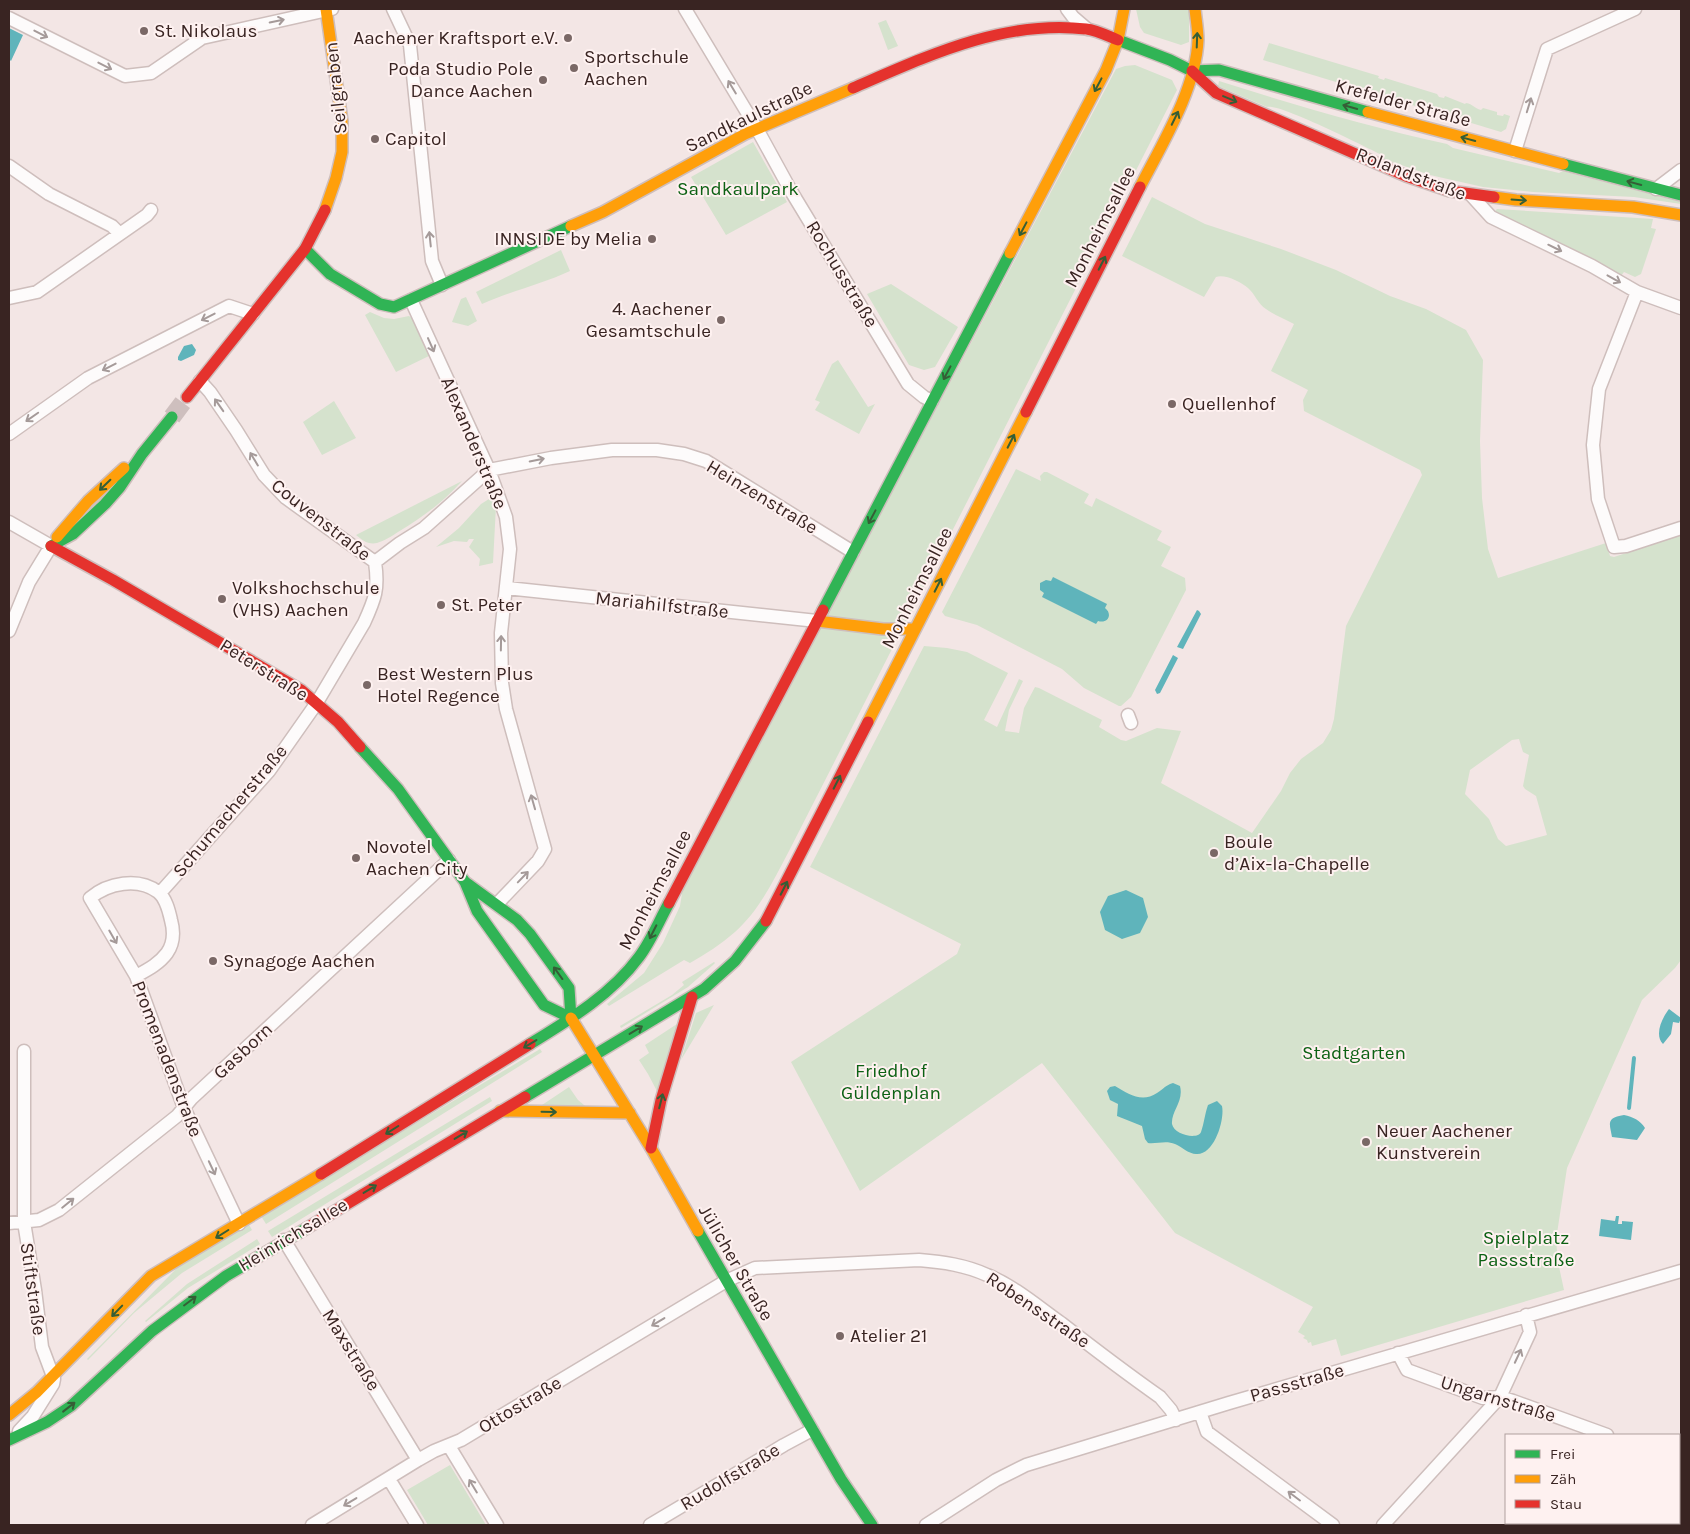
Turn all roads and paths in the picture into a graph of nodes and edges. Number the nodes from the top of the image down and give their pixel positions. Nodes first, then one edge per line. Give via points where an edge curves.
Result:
1 (328, 9) edge
2 (393, 9) edge
3 (686, 9) edge
4 (1066, 9) edge
5 (1124, 9) edge
6 (1194, 9) edge
7 (1635, 9) edge
8 (9, 18) edge
9 (1087, 28) junction
10 (1118, 40) junction
11 (1192, 71) junction
12 (757, 129) junction
13 (1515, 152) junction
14 (9, 166) edge
15 (1681, 170) edge
16 (1656, 189) junction
17 (1470, 195) junction
18 (1681, 195) edge
19 (151, 210) dead end
20 (1681, 215) edge
21 (120, 234) junction
22 (305, 249) junction
23 (442, 285) junction
24 (1637, 292) junction
25 (9, 298) edge
26 (411, 300) junction
27 (1681, 308) edge
28 (253, 314) junction
29 (200, 381) junction
30 (187, 397) tunnel mouth
31 (932, 401) junction
32 (172, 417) tunnel mouth
33 (9, 434) edge
34 (489, 470) junction
35 (9, 522) edge
36 (1681, 528) edge
37 (51, 546) junction
38 (853, 552) junction
39 (376, 562) junction
40 (506, 588) junction
41 (817, 621) junction
42 (915, 629) junction
43 (9, 631) edge
44 (316, 704) junction
45 (449, 860) junction
46 (465, 882) junction
47 (160, 893) junction
48 (497, 904) junction
49 (136, 976) junction
50 (692, 997) junction
51 (571, 1018) junction
52 (24, 1051) dead end
53 (594, 1055) junction
54 (184, 1108) junction
55 (500, 1111) junction
56 (630, 1113) junction
57 (651, 1148) junction
58 (24, 1222) junction
59 (9, 1223) edge
60 (239, 1224) junction
61 (284, 1240) junction
62 (1681, 1271) edge
63 (726, 1281) junction
64 (1526, 1315) junction
65 (1398, 1353) junction
66 (54, 1376) junction
67 (1500, 1397) junction
68 (1200, 1412) junction
69 (9, 1415) edge
70 (1176, 1420) junction
71 (812, 1430) junction
72 (1604, 1434) edge
73 (9, 1440) edge
74 (449, 1446) junction
75 (418, 1460) junction
76 (389, 1479) junction
77 (312, 1525) edge
78 (417, 1525) edge
79 (497, 1525) edge
80 (650, 1525) edge
81 (872, 1525) edge
82 (926, 1525) edge
83 (1333, 1525) edge
84 (1383, 1525) edge

8 -> 1 street via 125,76 151,73 202,38
1 - 22 main road, Seilgraben via 342,121 342,152 327,205
23 -> 2 street via 432,261 410,45
12 -> 3 street, Rochusstraße
4 - 9 street
5 - 10 main road, Monheimsallee
11 -> 6 main road, Monheimsallee via 1198,39
13 -> 7 street via 1547,49
9 - 10 main road, Sandkaulstraße
9 - 12 main road, Sandkaulstraße via 1012,31 960,44
10 - 11 main road, Krefelder Straße
10 -> 31 main road, Monheimsallee via 1106,70
13 -> 11 main road, Krefelder Straße via 1232,73
11 -> 17 main road, Rolandstraße via 1216,93 1406,176
42 -> 11 main road, Monheimsallee via 1185,97
12 - 23 main road, Sandkaulstraße via 603,212
12 - 31 street, Rochusstraße via 908,384
16 -> 13 main road, Krefelder Straße
14 - 21 street via 49,194 112,226
15 - 16 street
16 - 18 main road, Krefelder Straße
17 -> 20 main road via 1633,207
17 -> 24 street, Rolandstraße via 1491,217 1592,266
19 - 21 street
21 - 25 street via 37,292
22 - 26 main road via 330,274 380,304 394,307
22 - 28 main road, Seilgraben
23 - 26 main road, Sandkaulstraße
24 - 27 street, Rolandstraße
24 - 36 street via 1599,388 1593,445 1598,499 1614,547
26 -> 34 street, Alexanderstraße
28 - 29 main road, Seilgraben
28 -> 33 street via 230,306 88,378
29 - 30 main road, Seilgraben
39 -> 29 street, Couvenstraße via 286,498 264,475
31 -> 38 main road, Monheimsallee
32 - 37 main road via 142,454 63,527
34 -> 38 street, Heinzenstraße via 612,450 684,454 706,460
34 - 39 street, Couvenstraße via 424,528
34 - 40 street, Alexanderstraße via 506,517 510,550
35 - 37 street, Peterstraße
37 - 43 street via 29,582
37 - 44 main road, Peterstraße via 268,669
38 - 41 main road, Monheimsallee
39 - 44 street, Schumacherstraße via 378,582 370,610
40 - 41 street, Mariahilfstraße
48 -> 40 street, Alexanderstraße via 538,862 545,849 506,709 502,683 501,633
41 - 42 main road via 884,629
41 -> 51 main road, Monheimsallee via 644,950 634,966
50 -> 42 main road, Monheimsallee via 734,962 769,917
44 - 45 main road, Peterstraße via 338,722 398,789
44 - 47 street, Schumacherstraße via 269,771
45 - 46 main road, Peterstraße
45 - 54 street, Gasborn
46 - 48 main road, Peterstraße
46 - 51 main road, Peterstraße via 477,911 544,1005
47 - 49 street via 169,909 173,939 157,964
47 -> 49 street, Promenadenstraße via 139,885 116,885 100,889 90,898
51 -> 48 main road, Peterstraße via 569,988 530,934
49 - 54 street, Promenadenstraße
53 -> 50 main road, Monheimsallee
57 -> 50 main road via 661,1100
51 - 53 main road, Jülicher Straße
51 -> 60 main road, Heinrichsallee
52 - 58 street, Stiftstraße
53 - 55 main road, Heinrichsallee
53 - 56 main road, Jülicher Straße
58 -> 54 street, Gasborn via 39,1220 59,1210
54 -> 60 street, Promenadenstraße
55 -> 56 main road
61 -> 55 main road, Heinrichsallee
56 - 57 main road, Jülicher Straße
57 - 63 main road, Jülicher Straße
58 - 59 street
58 - 66 street, Stiftstraße via 42,1348
60 -> 66 main road, Heinrichsallee via 151,1276
73 -> 61 main road, Heinrichsallee via 62,1412 188,1303
61 - 75 street, Maxstraße
62 - 64 street, Passstraße
63 - 70 street, Robensstraße via 755,1268 911,1260 967,1267 1009,1287 1074,1332 1160,1397
63 - 71 main road, Jülicher Straße
63 -> 74 street, Ottostraße
64 - 65 street, Passstraße
67 -> 64 street via 1530,1332
65 - 67 street, Ungarnstraße via 1407,1370 1483,1398
65 - 68 street, Passstraße
66 - 69 main road, Heinrichsallee
66 - 73 street, Heinrichsallee via 53,1384 38,1409
67 - 72 street, Ungarnstraße
67 - 84 street
68 - 70 street, Passstraße
83 -> 68 street via 1207,1432
70 - 82 street, Passstraße via 1012,1471
71 - 80 street, Rudolfstraße
71 - 81 main road, Jülicher Straße
74 - 75 street, Ottostraße
79 -> 74 street
75 - 76 street, Ottostraße
76 -> 77 street, Ottostraße
76 - 78 street

